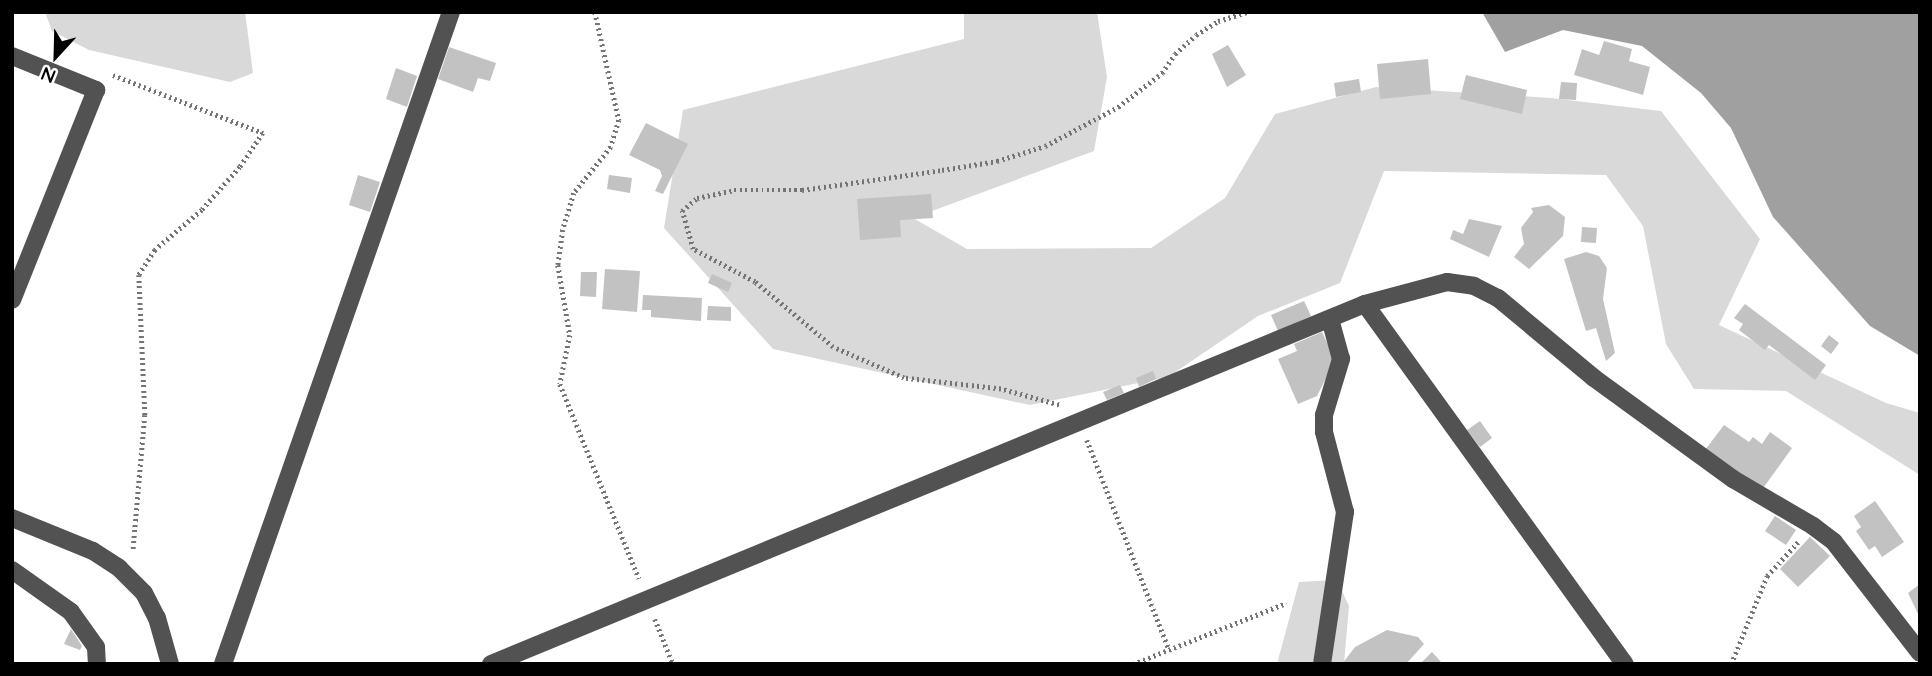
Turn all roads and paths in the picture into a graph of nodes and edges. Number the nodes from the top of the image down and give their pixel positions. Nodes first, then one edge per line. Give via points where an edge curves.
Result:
1 (451, 12) edge
2 (594, 12) edge
3 (1248, 12) edge
4 (12, 56) edge
5 (96, 90) junction
6 (12, 300) edge
7 (1365, 304) junction
8 (1330, 319) junction
9 (1081, 424) junction
10 (12, 518) edge
11 (1813, 526) junction
12 (119, 568) junction
13 (12, 570) edge
14 (648, 601) junction
15 (1286, 603) dead end
16 (1169, 649) junction
17 (1920, 653) edge
18 (97, 664) edge
19 (170, 664) edge
20 (223, 664) edge
21 (491, 664) edge
22 (673, 664) edge
23 (1133, 664) edge
24 (1322, 664) edge
25 (1625, 664) edge
26 (1731, 664) edge

1 - 20 street
2 - 14 path via 620,120 611,147 574,193 563,230 558,265 570,335 559,384
3 - 9 path via 1217,21 1175,54 1162,74 1118,107 1045,146 997,161 802,190 734,190 697,198 682,211 693,249 755,282 833,347 904,378 1001,389 1066,407
4 - 5 street
5 - 6 street
5 - 12 path via 113,75 263,133 240,167 202,210 155,250 139,275 145,415 134,550
7 - 8 street
7 - 11 street via 1447,282 1486,292 1733,479
7 - 25 street
8 - 9 street
8 - 24 street via 1341,359 1324,415 1324,432 1345,512
9 - 14 street
9 - 16 path
10 - 12 street via 93,551
11 - 17 street via 1834,542
11 - 26 path via 1767,576
12 - 19 street via 144,593 157,618
13 - 18 street via 71,612 96,647
14 - 21 street
14 - 22 path
15 - 16 path
16 - 23 path

